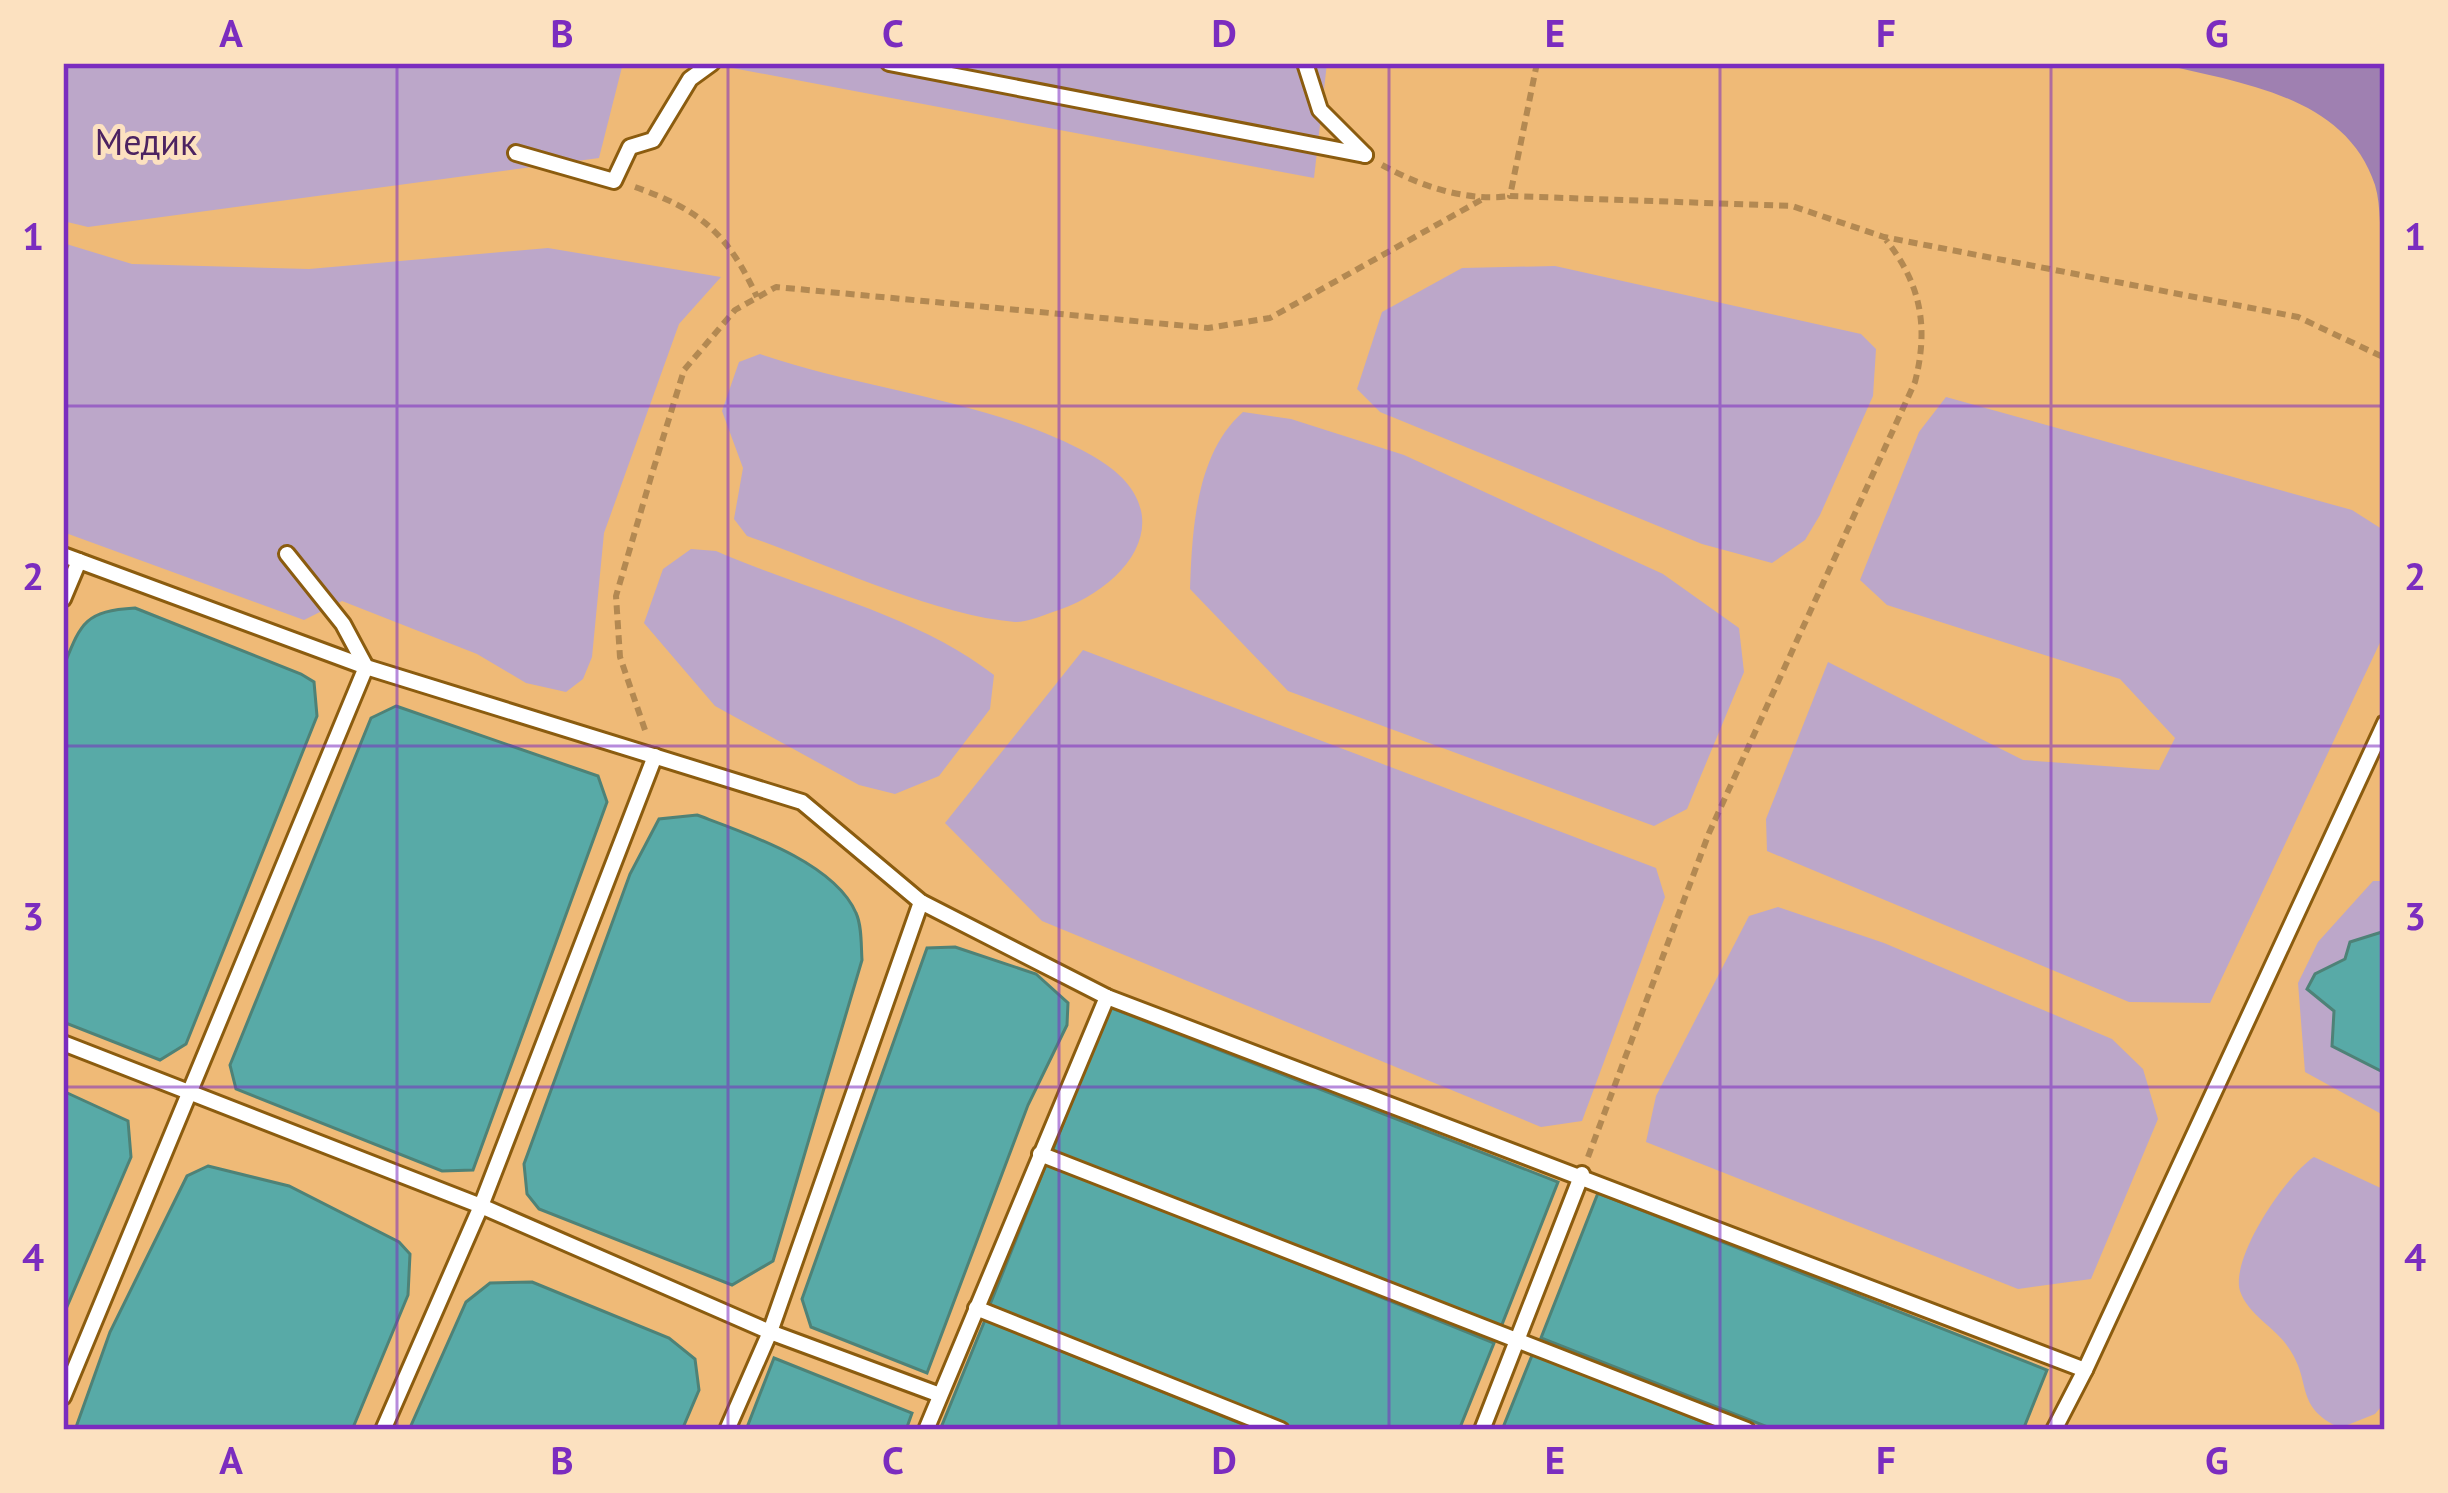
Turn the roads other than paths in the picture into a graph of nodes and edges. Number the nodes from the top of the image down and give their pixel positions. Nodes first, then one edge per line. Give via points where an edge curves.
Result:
1 (712, 63) edge
2 (889, 63) edge
3 (1304, 63) edge
4 (516, 153) dead end
5 (287, 554) dead end
6 (63, 555) edge
7 (79, 561) junction
8 (63, 599) edge
9 (366, 667) junction
10 (2385, 722) edge
11 (655, 755) junction
12 (921, 902) junction
13 (1107, 997) junction
14 (63, 1043) edge
15 (189, 1092) junction
16 (1040, 1154) junction
17 (1582, 1174) junction
18 (481, 1206) junction
19 (976, 1308) junction
20 (770, 1332) junction
21 (1516, 1341) junction
22 (2085, 1370) junction
23 (940, 1395) junction
24 (63, 1397) edge
25 (383, 1430) edge
26 (727, 1430) edge
27 (926, 1430) edge
28 (1281, 1430) edge
29 (1482, 1430) edge
30 (1747, 1430) edge
31 (2054, 1430) edge

1 - 4 lane via 690,79 653,140 630,147 614,181
2 - 3 lane via 1365,155 1320,110
5 - 9 lane
6 - 7 lane
7 - 8 lane
7 - 9 lane
9 - 11 lane
9 - 15 lane
10 - 22 lane
11 - 12 lane via 802,802
11 - 18 lane
12 - 13 lane
12 - 20 lane
13 - 16 lane
13 - 17 lane
14 - 15 lane
15 - 18 lane
15 - 24 lane
16 - 19 lane
16 - 21 lane
17 - 21 lane
17 - 22 lane
18 - 20 lane
18 - 25 lane
19 - 23 lane
19 - 28 lane
20 - 23 lane
20 - 26 lane
21 - 29 lane
21 - 30 lane
22 - 31 lane
23 - 27 lane

